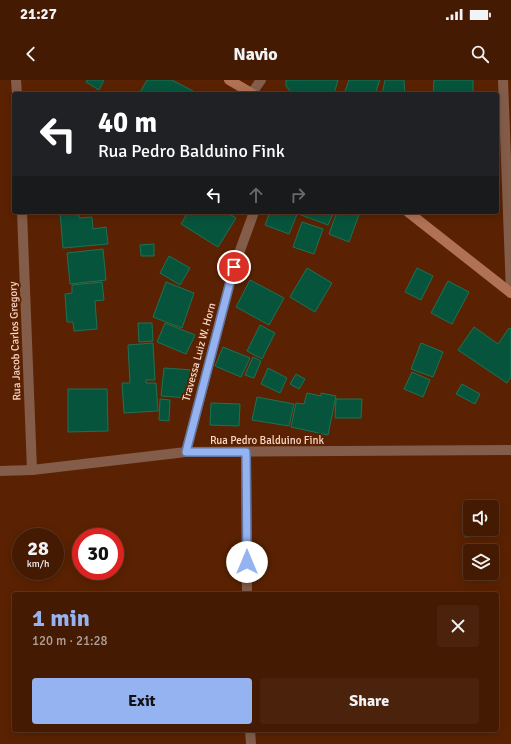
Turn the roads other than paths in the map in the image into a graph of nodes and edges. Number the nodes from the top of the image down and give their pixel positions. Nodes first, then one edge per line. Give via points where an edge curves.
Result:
1 (16, 80) edge
2 (229, 80) edge
3 (261, 80) edge
4 (503, 80) edge
5 (17, 92) edge
6 (250, 92) edge
7 (254, 92) edge
8 (22, 214) edge
9 (253, 214) edge
10 (411, 214) edge
11 (511, 293) edge
12 (511, 450) edge
13 (186, 452) junction
14 (246, 452) junction
15 (32, 470) junction
16 (0, 471) edge
17 (247, 592) edge
18 (250, 732) edge
19 (251, 744) edge

1 - 5 street
2 - 6 main road
3 - 7 street
4 - 11 street
8 - 15 street, Rua Jacob Carlos Gregory
9 - 13 street, Travessa Luiz W. Horn via 234,267
10 - 11 main road
12 - 14 street, Rua Pedro Balduino Fink
13 - 14 street, Rua Pedro Balduino Fink
13 - 15 street, Rua Pedro Balduino Fink
14 - 17 street
15 - 16 street, Rua Pedro Balduino Fink
18 - 19 street

